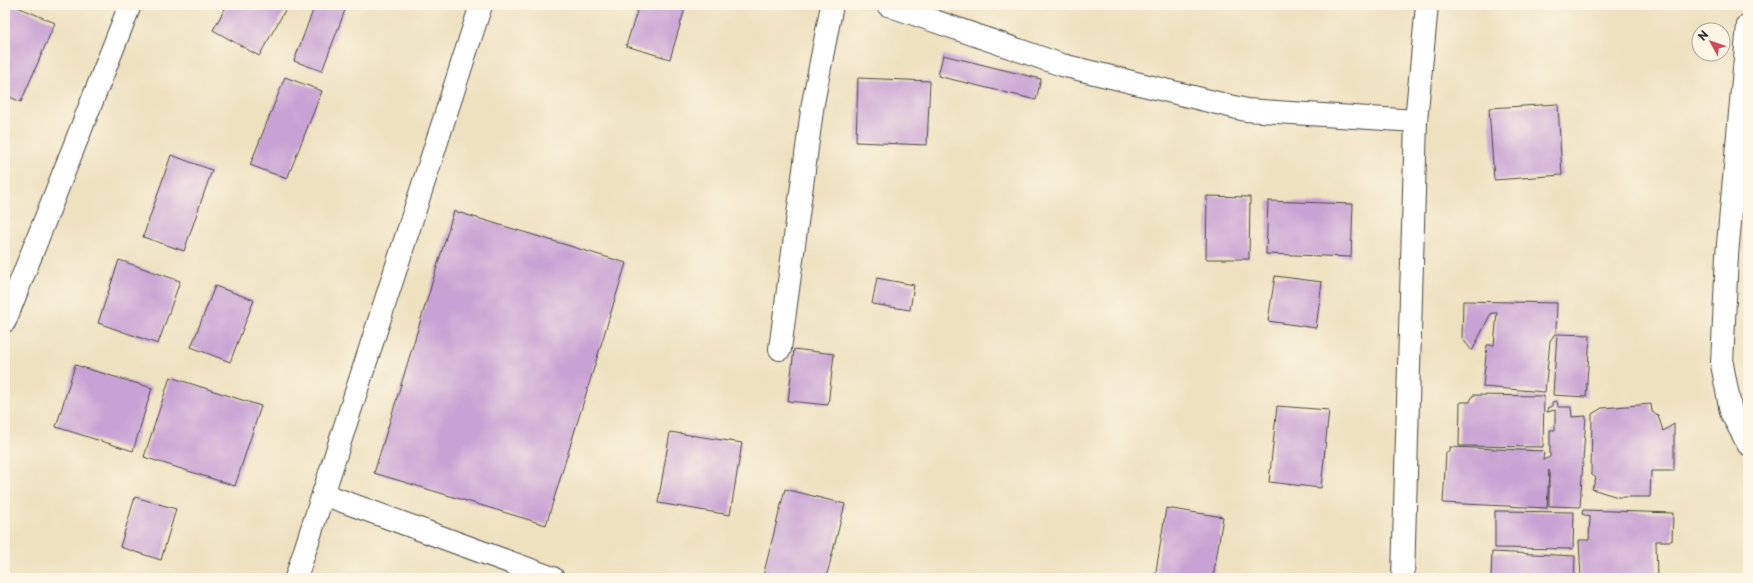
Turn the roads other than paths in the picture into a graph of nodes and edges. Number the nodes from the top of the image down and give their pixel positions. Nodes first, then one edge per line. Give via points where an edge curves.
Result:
1 (130, 5) edge
2 (481, 5) edge
3 (832, 5) edge
4 (888, 5) edge
5 (1427, 5) edge
6 (1748, 25) edge
7 (1416, 121) junction
8 (5, 321) edge
9 (780, 349) dead end
10 (1748, 444) edge
11 (323, 494) junction
12 (296, 578) edge
13 (553, 578) edge
14 (1403, 578) edge

1 - 8 street
2 - 11 street
3 - 9 street via 813,103
4 - 7 street via 1062,65 1246,110
5 - 7 street
6 - 10 street via 1727,255 1722,364 1731,412
7 - 14 street
11 - 12 street
11 - 13 street

